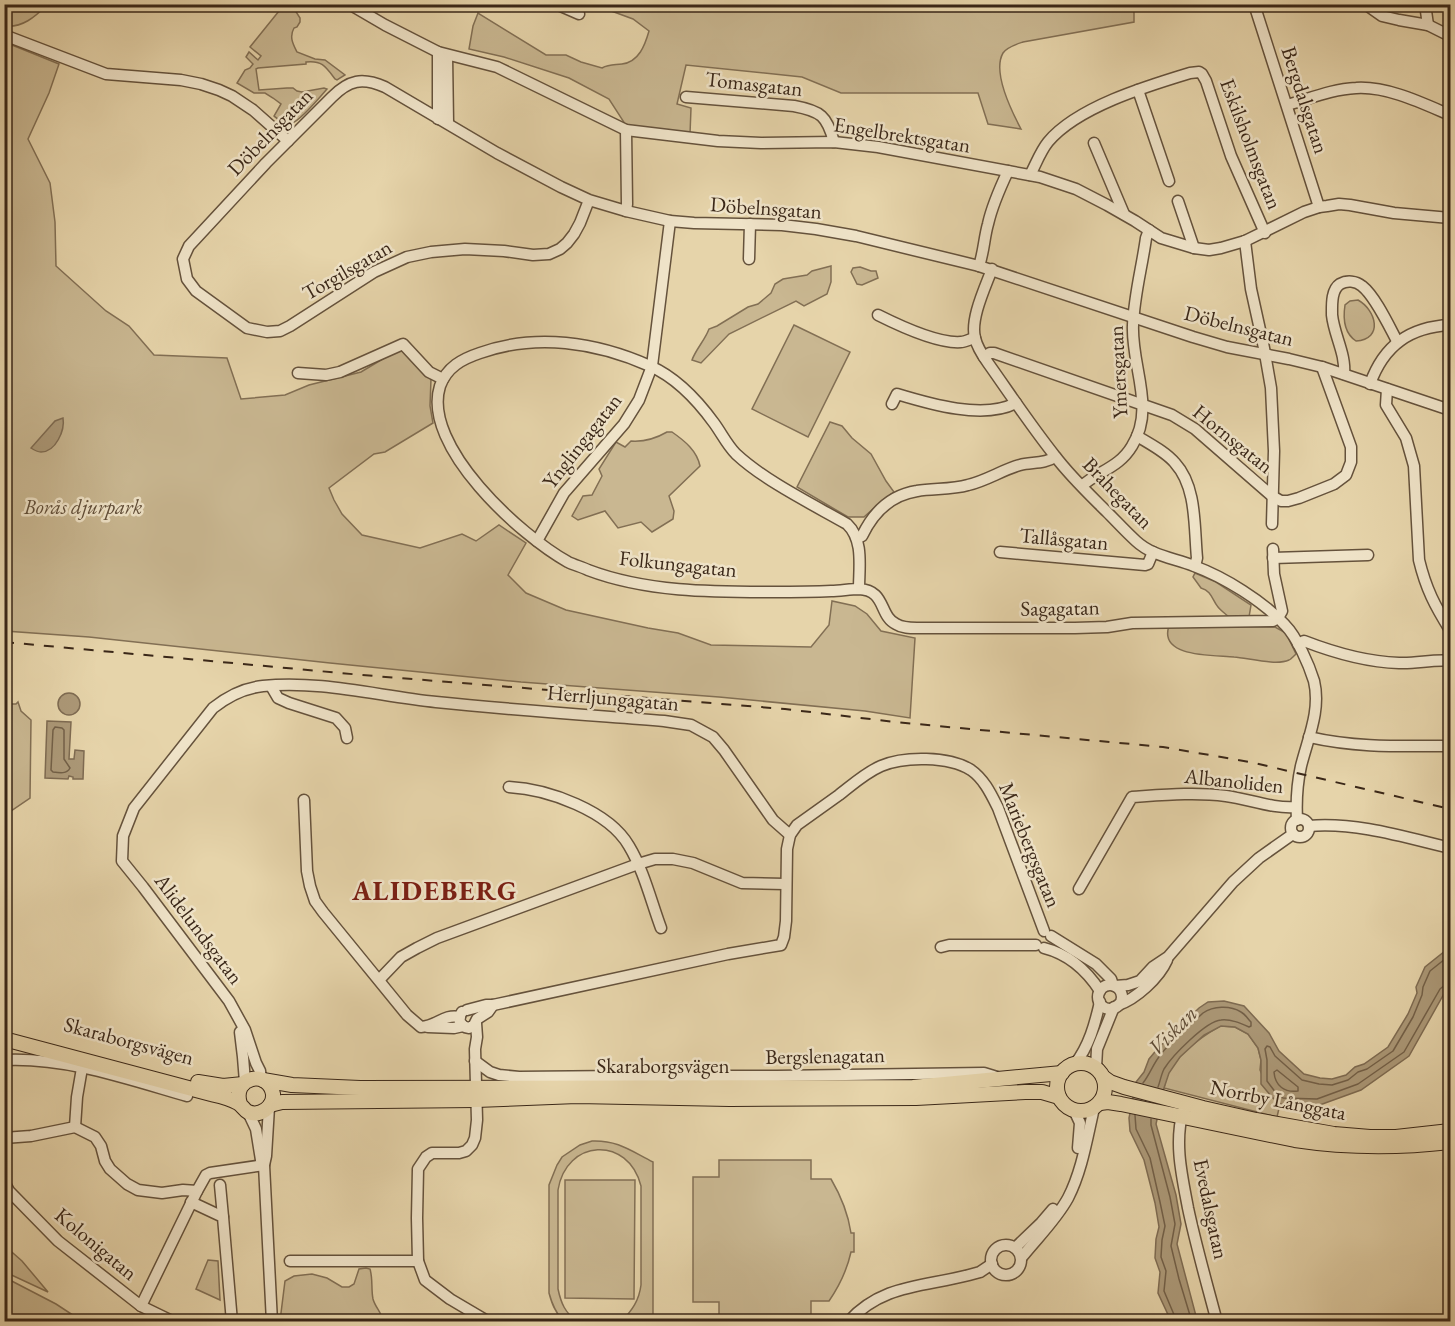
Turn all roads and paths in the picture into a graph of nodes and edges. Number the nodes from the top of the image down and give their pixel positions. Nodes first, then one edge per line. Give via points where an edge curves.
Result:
1 (348, 4) edge
2 (556, 4) edge
3 (1254, 4) edge
4 (1365, 4) edge
5 (1425, 4) edge
6 (361, 8) edge
7 (579, 14) dead end
8 (1428, 25) junction
9 (4, 34) edge
10 (1450, 36) edge
11 (442, 54) junction
12 (1138, 90) junction
13 (686, 97) dead end
14 (1287, 105) junction
15 (1450, 116) edge
16 (443, 121) junction
17 (626, 130) junction
18 (288, 141) junction
19 (834, 142) junction
20 (1094, 143) dead end
21 (1008, 171) junction
22 (1030, 175) junction
23 (1169, 181) dead end
24 (590, 200) junction
25 (1178, 201) dead end
26 (1319, 207) junction
27 (626, 211) junction
28 (1124, 214) junction
29 (1450, 218) edge
30 (670, 221) junction
31 (750, 224) junction
32 (1149, 230) junction
33 (1265, 232) junction
34 (1245, 241) junction
35 (1194, 248) junction
36 (749, 259) dead end
37 (979, 266) junction
38 (992, 269) junction
39 (187, 279) joint
40 (878, 315) dead end
41 (1134, 316) junction
42 (1450, 325) edge
43 (975, 338) junction
44 (1397, 341) junction
45 (1265, 354) junction
46 (984, 357) junction
47 (652, 366) junction
48 (1322, 367) junction
49 (298, 373) dead end
50 (1344, 374) junction
51 (443, 379) junction
52 (1370, 384) junction
53 (1387, 389) junction
54 (1016, 403) junction
55 (892, 404) dead end
56 (1143, 404) junction
57 (1450, 410) edge
58 (1137, 436) junction
59 (1055, 456) junction
60 (1082, 486) junction
61 (1272, 496) junction
62 (1272, 524) dead end
63 (857, 538) junction
64 (537, 541) junction
65 (1000, 552) dead end
66 (1153, 552) junction
67 (1368, 555) dead end
68 (1195, 566) junction
69 (859, 589) junction
70 (1278, 618) junction
71 (1450, 630) edge
72 (1298, 644) junction
73 (1450, 662) edge
74 (271, 686) junction
75 (1309, 737) junction
76 (347, 738) dead end
77 (1450, 746) edge
78 (509, 787) dead end
79 (304, 800) dead end
80 (1296, 807) junction
81 (1297, 820) junction
82 (1309, 826) junction
83 (1293, 834) junction
84 (790, 835) junction
85 (1450, 848) edge
86 (122, 861) joint
87 (638, 864) junction
88 (785, 884) junction
89 (1079, 889) dead end
90 (661, 928) dead end
91 (1048, 933) junction
92 (941, 946) dead end
93 (1040, 947) junction
94 (1168, 957) junction
95 (379, 980) junction
96 (1114, 986) junction
97 (1100, 996) junction
98 (1116, 1006) junction
99 (468, 1020) junction
100 (240, 1023) junction
101 (4, 1030) edge
102 (4, 1039) edge
103 (475, 1055) junction
104 (4, 1060) edge
105 (1075, 1064) junction
106 (82, 1068) junction
107 (1062, 1073) junction
108 (1100, 1073) junction
109 (1000, 1078) junction
110 (262, 1080) junction
111 (244, 1083) junction
112 (476, 1093) junction
113 (187, 1096) dead end
114 (1059, 1097) junction
115 (269, 1106) junction
116 (1097, 1106) junction
117 (244, 1108) junction
118 (1074, 1110) junction
119 (1183, 1110) junction
120 (75, 1127) junction
121 (1450, 1131) edge
122 (4, 1138) edge
123 (1450, 1142) edge
124 (264, 1165) junction
125 (4, 1182) edge
126 (220, 1185) dead end
127 (197, 1191) junction
128 (191, 1202) junction
129 (223, 1217) junction
130 (1019, 1252) junction
131 (290, 1261) dead end
132 (418, 1261) junction
133 (992, 1264) junction
134 (141, 1306) junction
135 (853, 1320) edge
136 (174, 1322) edge
137 (232, 1322) edge
138 (272, 1322) edge
139 (489, 1322) edge
140 (1217, 1322) edge

1 - 6 street, Engelbrektsgatan
2 - 7 street
3 - 14 street, Bergdalsgatan
4 - 8 street via 1382,16
5 - 8 street
6 - 11 street, Engelbrektsgatan via 385,26
8 - 10 street
9 - 18 street via 106,74 181,80 219,90 253,110
11 - 16 street
11 - 17 street, Engelbrektsgatan via 497,68
12 - 22 street via 1068,124 1050,140
12 - 23 street
12 - 33 street, Eskilsholmsgatan via 1190,73 1202,74 1231,156
13 - 19 street, Tomasgatan via 811,109 825,118
14 - 15 street via 1355,88 1379,89
14 - 26 street, Bergdalsgatan
16 - 18 street, Döbelnsgatan via 375,82 355,81 340,88
16 - 24 street, Döbelnsgatan
17 - 19 street, Engelbrektsgatan via 761,144
17 - 27 street
18 - 39 street, Döbelnsgatan via 189,246 183,260
19 - 21 street, Engelbrektsgatan
20 - 28 street
21 - 22 street, Engelbrektsgatan
21 - 37 street via 987,225
22 - 28 street, Engelbrektsgatan via 1076,189
24 - 27 street, Döbelnsgatan
24 - 39 street, Torgilsgatan via 567,243 549,254 465,249 407,257 374,272 280,331 247,328 196,291
25 - 35 street
26 - 29 street, Engelbrektsgatan via 1340,204
26 - 33 street, Engelbrektsgatan
27 - 30 street, Döbelnsgatan
28 - 32 street, Engelbrektsgatan
30 - 31 street, Döbelnsgatan
30 - 47 street, Ynglingagatan
31 - 36 street
31 - 37 street, Döbelnsgatan via 856,236
32 - 35 street, Engelbrektsgatan
32 - 41 street, Ymersgatan
33 - 34 street, Engelbrektsgatan
34 - 35 street, Engelbrektsgatan via 1215,249
34 - 45 street
37 - 38 street, Döbelnsgatan
38 - 41 street, Döbelnsgatan
38 - 43 street via 976,316
40 - 43 street via 943,340 961,343
41 - 45 street, Döbelnsgatan via 1227,347
41 - 56 street, Ymersgatan via 1133,343
42 - 44 street via 1426,329
43 - 46 street, Brahegatan
44 - 50 street via 1361,285 1342,283 1333,296 1332,315
44 - 52 street via 1384,356
45 - 48 street, Döbelnsgatan
45 - 61 street via 1273,419
46 - 54 street, Brahegatan
46 - 56 street, Hornsgatan via 994,353
47 - 51 street via 617,352 582,345 531,343 471,356 448,370
47 - 63 street via 691,397 736,454 847,524
47 - 64 street, Ynglingagatan via 639,400 624,424 564,493
48 - 50 street, Döbelnsgatan
48 - 61 street, Hornsgatan via 1351,447 1346,475 1299,498 1281,501
49 - 51 street via 340,372 403,344 429,372
50 - 52 street, Döbelnsgatan
51 - 64 street, Folkungagatan via 438,412 450,446 483,490
52 - 53 street, Döbelnsgatan
53 - 57 street, Döbelnsgatan
53 - 71 street via 1386,405 1406,438 1412,459 1422,575
54 - 55 street via 1006,409 964,409 897,394
54 - 59 street, Brahegatan
56 - 58 street, Ymersgatan
56 - 61 street, Hornsgatan via 1194,429
58 - 60 street, Ymersgatan via 1119,461
58 - 68 street via 1169,458 1187,480
59 - 60 street, Brahegatan
59 - 63 street via 1010,468 976,483 900,496 886,504
60 - 66 street, Brahegatan via 1136,541
61 - 62 street
63 - 69 street
64 - 69 street, Folkungagatan via 569,562 631,583 709,590
65 - 66 street, Tallåsgatan via 1145,565
66 - 68 street, Brahegatan
67 - 70 street via 1273,554 1282,611
68 - 70 street, Brahegatan via 1233,585
69 - 70 street, Sagagatan via 873,593 896,625 917,628 1086,628
70 - 72 street, Brahegatan
72 - 73 street via 1304,641 1373,661
72 - 75 street, Brahegatan via 1316,691
74 - 76 street via 278,698 336,718 345,728
74 - 84 street, Herrljungagatan via 315,686 436,702 691,725 713,737 773,820
74 - 86 street, Herrljungagatan via 241,692 213,708 134,808 123,836
75 - 77 street via 1380,747
75 - 80 street
78 - 87 street via 562,798 594,814 614,826
79 - 95 street via 307,871 315,901
80 - 81 street
80 - 89 street, Albanoliden via 1204,794 1132,797
81 - 82 street via 1304,820
81 - 83 street
82 - 83 street via 1304,836
82 - 85 street via 1368,828
83 - 94 street via 1233,882
84 - 88 street
84 - 91 street, Mariebergsgatan via 797,825 883,765 924,759 955,763 972,770 990,790
86 - 100 street, Alidelundsgatan via 216,983
87 - 88 street via 673,859 742,883
87 - 90 street
87 - 95 street via 437,938 401,957
88 - 99 street via 781,945 493,1005 488,1012
91 - 93 street via 1036,936
91 - 96 street via 1096,964
92 - 93 street
93 - 97 street via 1077,965 1091,977
94 - 96 street via 1140,981
94 - 98 street via 1146,987
95 - 99 street via 421,1028 450,1016
96 - 97 street via 1105,986
96 - 98 street via 1121,994
97 - 98 street via 1106,1007
97 - 105 street via 1095,1022
98 - 108 street via 1097,1049
99 - 103 street
100 - 110 street, Alidelundsgatan
100 - 111 street, Alidelundsgatan
101 - 111 main road, Skaraborgsvägen via 213,1085
102 - 117 main road, Skaraborgsvägen via 212,1094
103 - 109 street, Bergslenagatan via 490,1072 519,1077 984,1073
103 - 112 street
104 - 106 street via 38,1060
105 - 107 main road
105 - 108 main road via 1086,1064
106 - 113 street
106 - 120 street
107 - 109 main road, Skaraborgsvägen
107 - 114 main road
108 - 116 main road via 1105,1090
108 - 119 main road, Norrby Långgata via 1110,1082 1166,1097
109 - 112 main road, Skaraborgsvägen via 913,1087
110 - 111 main road
110 - 112 main road, Skaraborgsvägen via 292,1085
110 - 115 main road via 273,1092
111 - 117 main road via 238,1092
112 - 114 main road, Skaraborgsvägen via 730,1100 916,1098 1026,1092
112 - 115 main road, Skaraborgsvägen via 293,1101
112 - 132 street via 476,1134 469,1149 432,1154 418,1168
114 - 118 main road
115 - 117 main road via 260,1113
115 - 124 street
116 - 118 main road via 1083,1112
116 - 119 main road, Norrby Långgata via 1108,1102 1164,1113
116 - 130 street via 1068,1197 1049,1225
117 - 124 street via 256,1129
118 - 130 street via 1080,1123 1080,1140 1067,1185 1050,1214
119 - 121 main road, Norrby Långgata via 1347,1136 1396,1137
119 - 123 main road, Norrby Långgata via 1323,1144 1398,1147
119 - 140 street, Evedalsgatan via 1179,1165
120 - 122 street
120 - 127 street via 95,1137 110,1169 138,1190
124 - 127 street via 210,1173
124 - 138 street
125 - 134 street, Kolonigatan via 58,1242
126 - 129 street
127 - 128 street
128 - 129 street
128 - 134 street
129 - 137 street
130 - 133 street via 1006,1244 997,1247
130 - 133 street via 1020,1267 1008,1275 998,1272
131 - 132 street
132 - 139 street via 425,1280
133 - 135 street via 963,1277 888,1293 875,1299
134 - 136 street, Kolonigatan

